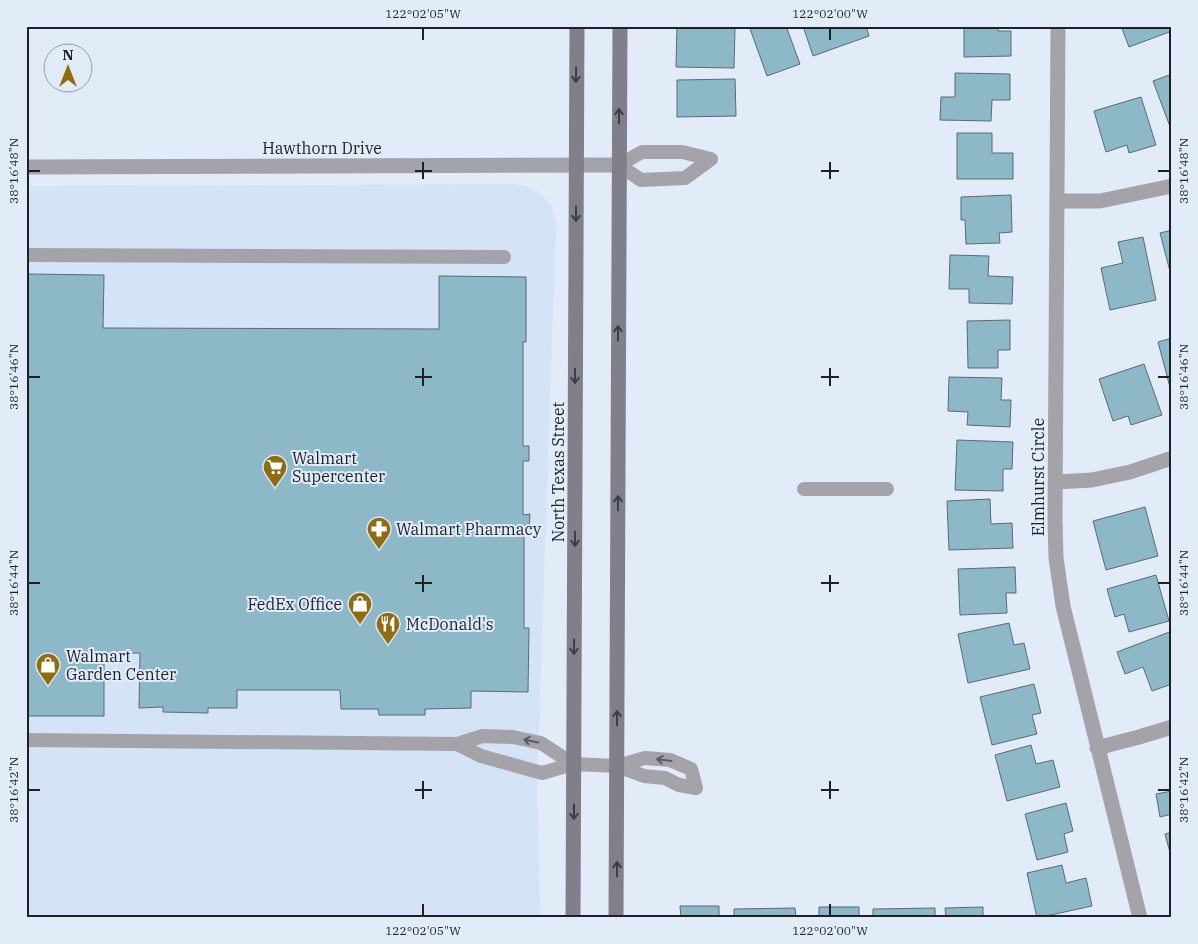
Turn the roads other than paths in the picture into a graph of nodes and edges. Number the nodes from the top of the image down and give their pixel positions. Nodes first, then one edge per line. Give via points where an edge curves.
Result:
1 (577, 26) edge
2 (620, 26) edge
3 (1058, 26) edge
4 (576, 165) junction
5 (619, 165) junction
6 (26, 167) edge
7 (1172, 186) edge
8 (1057, 201) junction
9 (26, 255) edge
10 (504, 257) dead end
11 (1172, 458) edge
12 (1056, 482) junction
13 (804, 489) dead end
14 (887, 489) dead end
15 (1172, 727) edge
16 (26, 740) edge
17 (457, 744) junction
18 (1097, 748) junction
19 (573, 764) junction
20 (617, 766) junction
21 (574, 918) edge
22 (616, 918) edge
23 (1140, 918) edge

1 -> 4 main road, North Texas Street
5 -> 2 main road
3 - 8 street, Elmhurst Circle
4 - 5 street, Hawthorn Drive
4 - 6 street, Hawthorn Drive
4 -> 19 main road, North Texas Street
5 - 5 lane via 641,180 685,178 711,159 682,152 642,152
20 -> 5 main road
7 - 8 street via 1100,201
8 - 12 street, Elmhurst Circle
9 - 10 lane
11 - 12 street via 1092,480
12 - 18 street, Elmhurst Circle via 1056,558 1063,606
13 - 14 lane
15 - 18 street
16 - 17 lane
17 - 19 lane via 481,756 542,773
19 -> 17 lane via 542,743 513,737 483,736
18 - 23 street, Elmhurst Circle
19 - 20 lane
19 -> 21 main road, North Texas Street
20 -> 20 lane via 644,776 665,778 696,788 691,769 670,760 645,758
22 -> 20 main road

